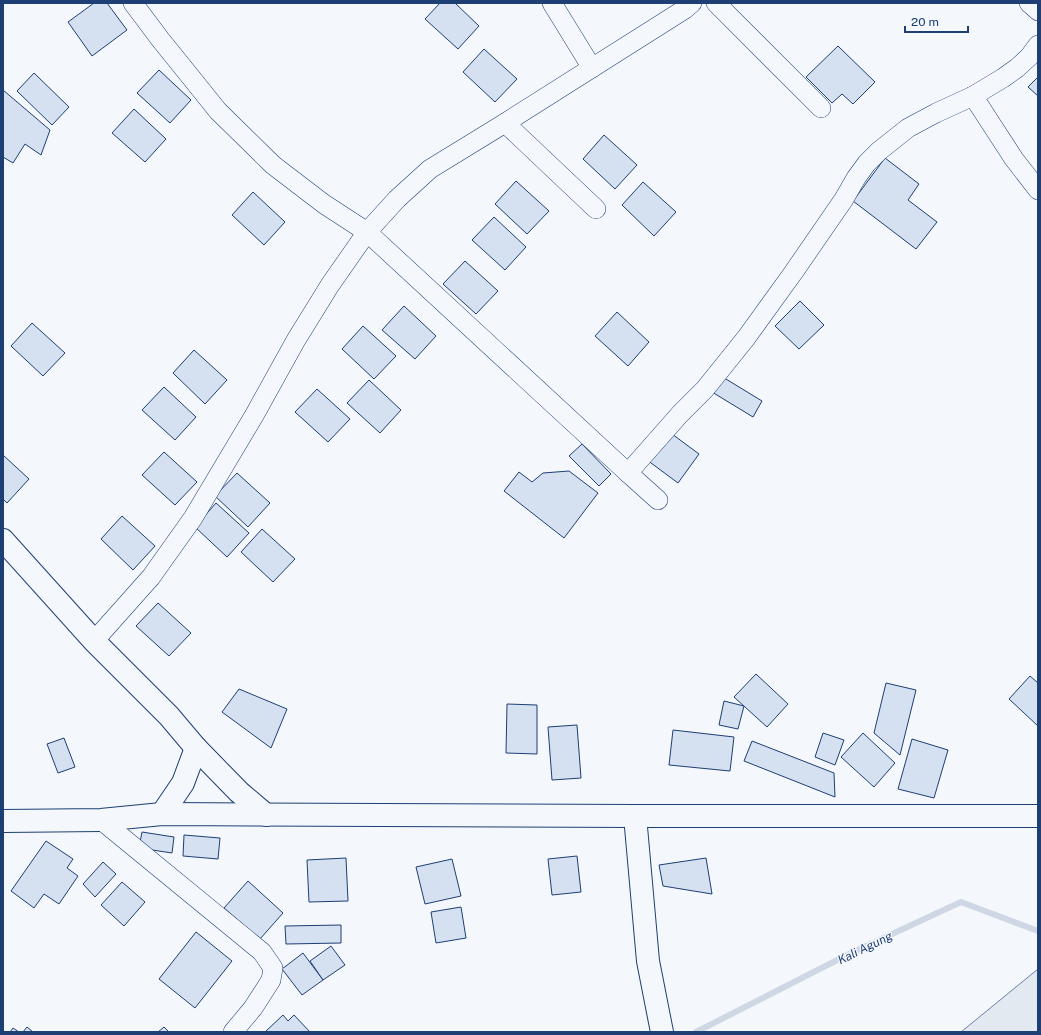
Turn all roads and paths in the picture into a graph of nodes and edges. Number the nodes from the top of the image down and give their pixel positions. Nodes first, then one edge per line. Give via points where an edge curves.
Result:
1 (133, 3) edge
2 (552, 3) edge
3 (692, 3) edge
4 (716, 3) edge
5 (1029, 3) edge
6 (1038, 11) edge
7 (1038, 45) edge
8 (592, 68) junction
9 (973, 96) junction
10 (821, 108) dead end
11 (505, 123) junction
12 (1038, 190) edge
13 (596, 209) dead end
14 (367, 232) junction
15 (628, 473) junction
16 (658, 500) dead end
17 (3, 540) edge
18 (94, 641) junction
19 (196, 748) junction
20 (162, 814) junction
21 (266, 815) junction
22 (635, 816) junction
23 (1038, 816) edge
24 (101, 820) junction
25 (3, 821) edge
26 (233, 1032) edge
27 (662, 1032) edge

1 - 14 street via 218,110 267,160 324,204
2 - 8 street
3 - 8 street
4 - 10 street
5 - 6 street
7 - 9 street via 1017,68
8 - 11 street
9 - 12 street via 1014,159
9 - 15 street via 908,128 868,163 746,338 705,389
11 - 13 street
11 - 14 street via 430,169 397,199
14 - 15 street
14 - 18 street via 296,340 193,518 151,577
15 - 16 street
17 - 18 main road
18 - 19 main road via 169,716
19 - 20 main road via 184,783
19 - 21 main road via 239,792
20 - 21 main road
20 - 24 main road
21 - 22 main road
22 - 23 main road
22 - 27 main road via 648,960
24 - 25 main road
24 - 26 street via 262,952 273,968 271,980

